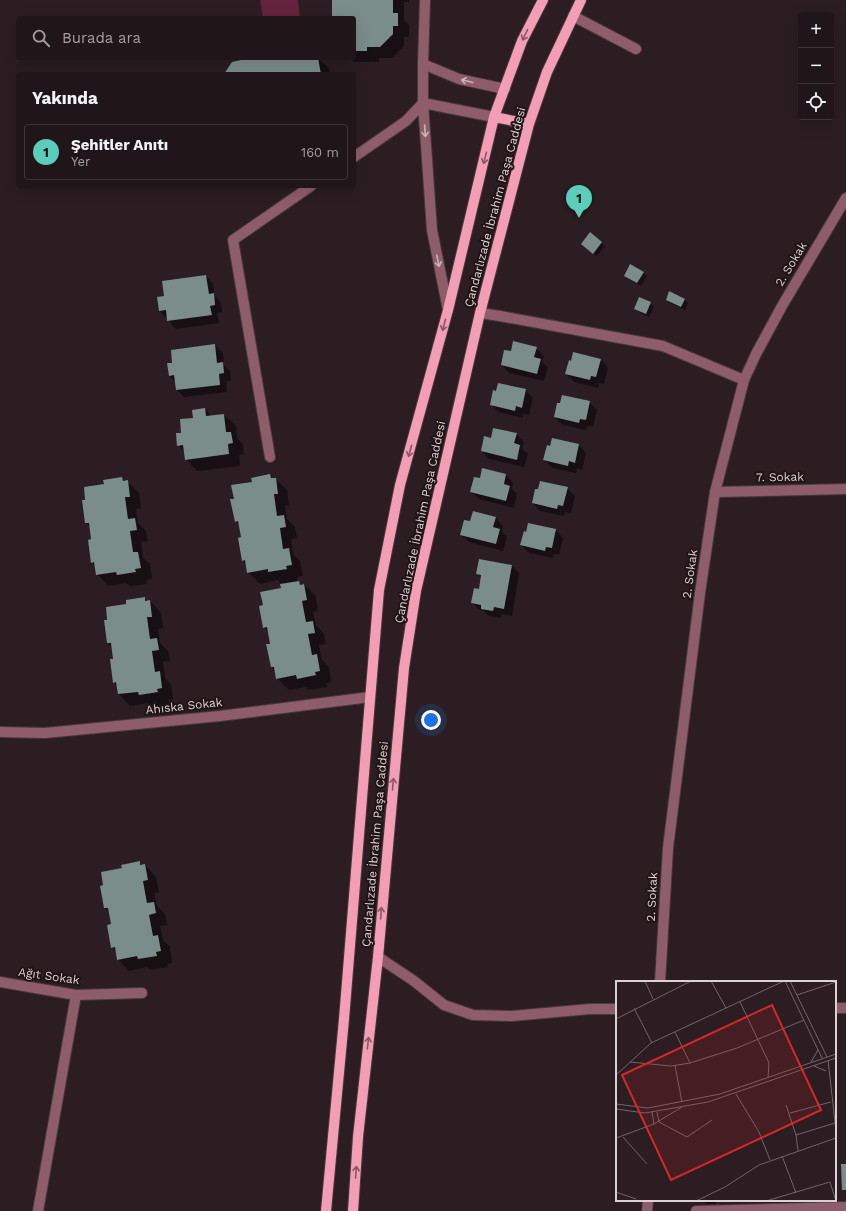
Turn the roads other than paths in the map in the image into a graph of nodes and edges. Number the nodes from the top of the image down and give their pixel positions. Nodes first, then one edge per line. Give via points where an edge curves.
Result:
1 (425, 0) edge
2 (543, 0) edge
3 (581, 0) edge
4 (573, 16) junction
5 (636, 49) dead end
6 (422, 64) junction
7 (505, 90) junction
8 (423, 103) junction
9 (494, 117) junction
10 (529, 124) junction
11 (356, 155) edge
12 (308, 188) edge
13 (846, 198) edge
14 (448, 310) junction
15 (480, 313) junction
16 (744, 380) junction
17 (270, 457) dead end
18 (846, 489) edge
19 (715, 492) junction
20 (370, 697) junction
21 (0, 732) edge
22 (378, 957) junction
23 (660, 981) edge
24 (0, 982) edge
25 (142, 993) dead end
26 (76, 995) junction
27 (616, 1009) edge
28 (846, 1207) edge
29 (38, 1211) edge
30 (326, 1211) edge
31 (353, 1211) edge
32 (696, 1211) edge

1 - 6 street
2 -> 7 main road, Çandarlızade İbrahim Paşa Caddesi via 522,41
3 - 4 main road, Çandarlızade İbrahim Paşa Caddesi
4 - 5 street
4 - 10 main road, Çandarlızade İbrahim Paşa Caddesi via 547,72
7 -> 6 street via 459,79
6 - 8 street
7 - 9 main road, Çandarlızade İbrahim Paşa Caddesi
8 - 9 street
8 - 11 street via 406,121
8 -> 14 street via 432,230
9 - 10 main road
9 -> 14 main road, Çandarlızade İbrahim Paşa Caddesi
10 - 15 main road, Çandarlızade İbrahim Paşa Caddesi
12 - 17 street via 233,240
13 - 16 street, 2. Sokak via 782,306
14 -> 20 main road, Çandarlızade İbrahim Paşa Caddesi via 400,484 379,590
15 - 16 street via 663,346
22 -> 15 main road, Çandarlızade İbrahim Paşa Caddesi via 404,668 416,591
16 - 19 street, 2. Sokak
18 - 19 street, 7. Sokak
19 - 23 street, 2. Sokak via 668,848
20 - 21 street, Ahıska Sokak via 220,716 45,733
20 - 30 main road, Çandarlızade İbrahim Paşa Caddesi
22 - 27 street via 444,1005 473,1015 512,1016
31 -> 22 main road, Çandarlızade İbrahim Paşa Caddesi via 358,1137
24 - 26 street, Ağıt Sokak
25 - 26 street, Ağıt Sokak
26 - 29 street
28 - 32 street

